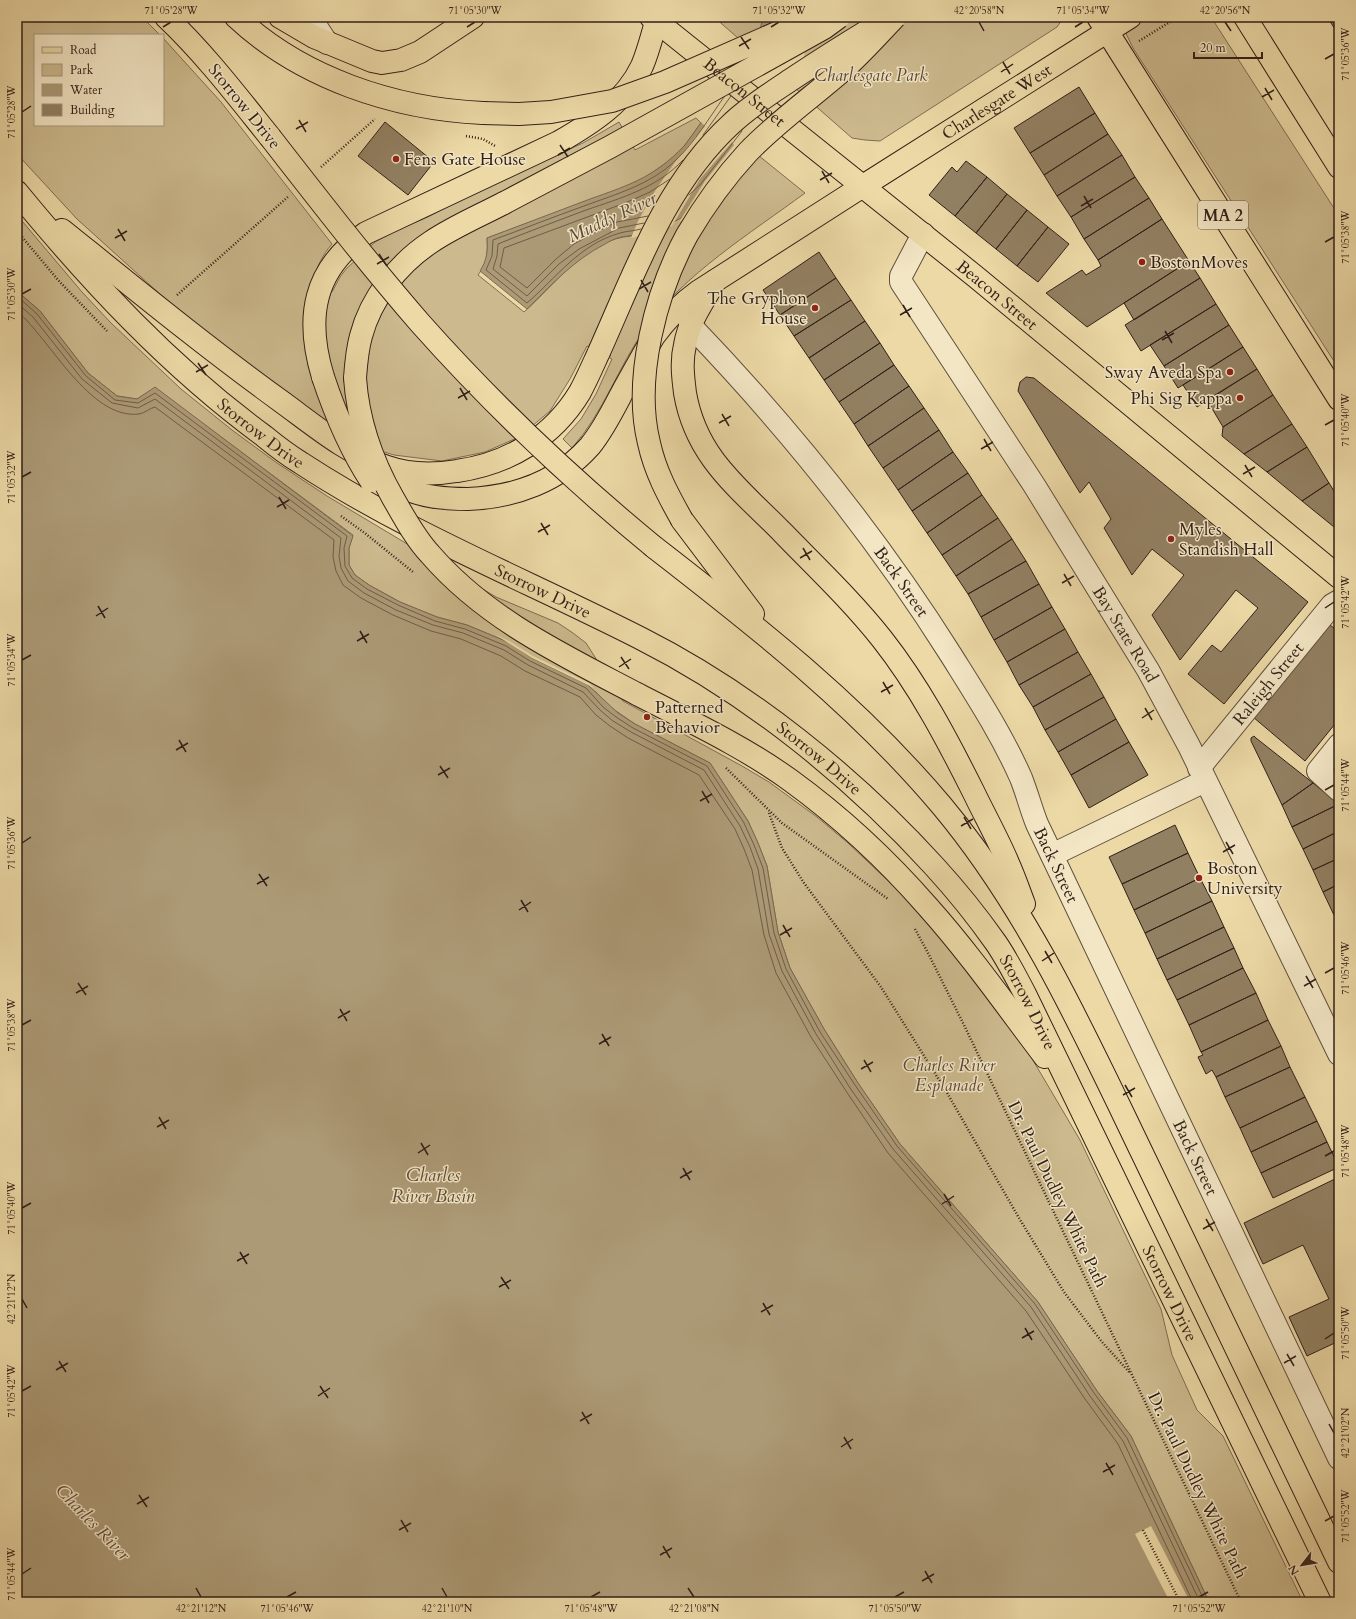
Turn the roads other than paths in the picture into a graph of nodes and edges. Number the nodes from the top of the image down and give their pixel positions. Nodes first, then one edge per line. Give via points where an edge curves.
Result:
1 (166, 17) edge
2 (236, 17) edge
3 (280, 17) edge
4 (310, 17) edge
5 (473, 17) edge
6 (813, 17) edge
7 (839, 17) edge
8 (890, 17) edge
9 (895, 17) edge
10 (1130, 17) edge
11 (1246, 17) edge
12 (654, 19) edge
13 (1103, 24) edge
14 (327, 43) junction
15 (1339, 167) edge
16 (863, 186) junction
17 (19, 194) edge
18 (923, 234) junction
19 (715, 281) junction
20 (690, 325) junction
21 (1339, 399) edge
22 (361, 456) junction
23 (429, 554) junction
24 (1339, 577) edge
25 (1339, 601) edge
26 (776, 644) junction
27 (1339, 745) edge
28 (1202, 774) junction
29 (1339, 790) edge
30 (1052, 854) junction
31 (1042, 952) junction
32 (1339, 1054) edge
33 (1079, 1102) junction
34 (1339, 1458) edge
35 (1339, 1562) edge
36 (1320, 1602) edge

1 - 26 main road, Storrow Drive, bridge via 224,79 383,279 482,390 572,477 654,547
2 - 6 main road, bridge via 288,56 314,71 352,87 376,95 450,111 519,114 551,112 612,101 655,86
3 - 14 main road
4 - 14 street
5 - 14 main road via 420,52 391,62 372,61
7 - 23 main road, bridge via 824,28 675,111 431,242 413,255 390,280 375,300 363,327 355,378 357,400 360,418 377,466 406,520
8 - 22 main road, bridge via 752,106 708,147 662,213 579,393 559,419 529,445 499,462 486,466 461,471 419,474 388,467
9 - 26 main road, bridge via 844,69 772,130 728,176 701,214 675,261 655,317 647,353 644,412 648,442 656,469 682,520
10 - 13 main road, Charlesgate West
11 - 15 main road
12 - 16 main road, Beacon Street, bridge
12 - 23 main road, bridge via 641,68 609,110 559,142 366,233 347,247 324,279 314,317 314,335 322,377 363,469 377,491
13 - 16 main road, Charlesgate West
13 - 21 main road, MA 2
16 - 18 main road, Beacon Street
16 - 19 main road, Charlesgate West
17 - 22 main road via 219,356
17 - 33 main road, Storrow Drive via 90,278 154,344 210,395 297,461 431,538 641,638 701,671 823,760 910,840 980,921 996,943 1025,994
18 - 24 main road, Beacon Street
18 - 28 street, Bay State Road via 901,276 901,282 1030,478 1148,670
19 - 20 main road
19 - 22 main road, Charlesgate West via 683,303 665,321 654,336 609,418 591,444 568,466 542,482 521,491 491,497 438,498 410,491 392,482
20 - 30 street, Back Street via 744,381 782,426 857,519 922,609 1004,744
20 - 31 main road via 684,352 684,386 693,423 706,451 726,477 845,596 883,640 910,679 948,742 1008,863
23 - 33 main road, bridge via 452,578 504,620 559,653 760,760 790,780 855,832 929,907
25 - 28 street, Raleigh Street via 1332,605
26 - 31 main road, Storrow Drive via 870,728 942,806 1002,886
27 - 29 street via 1318,771
28 - 30 street, Raleigh Street
28 - 32 street, Bay State Road
30 - 34 street, Back Street
31 - 35 main road, Storrow Drive via 1109,1084
33 - 36 main road, Storrow Drive

